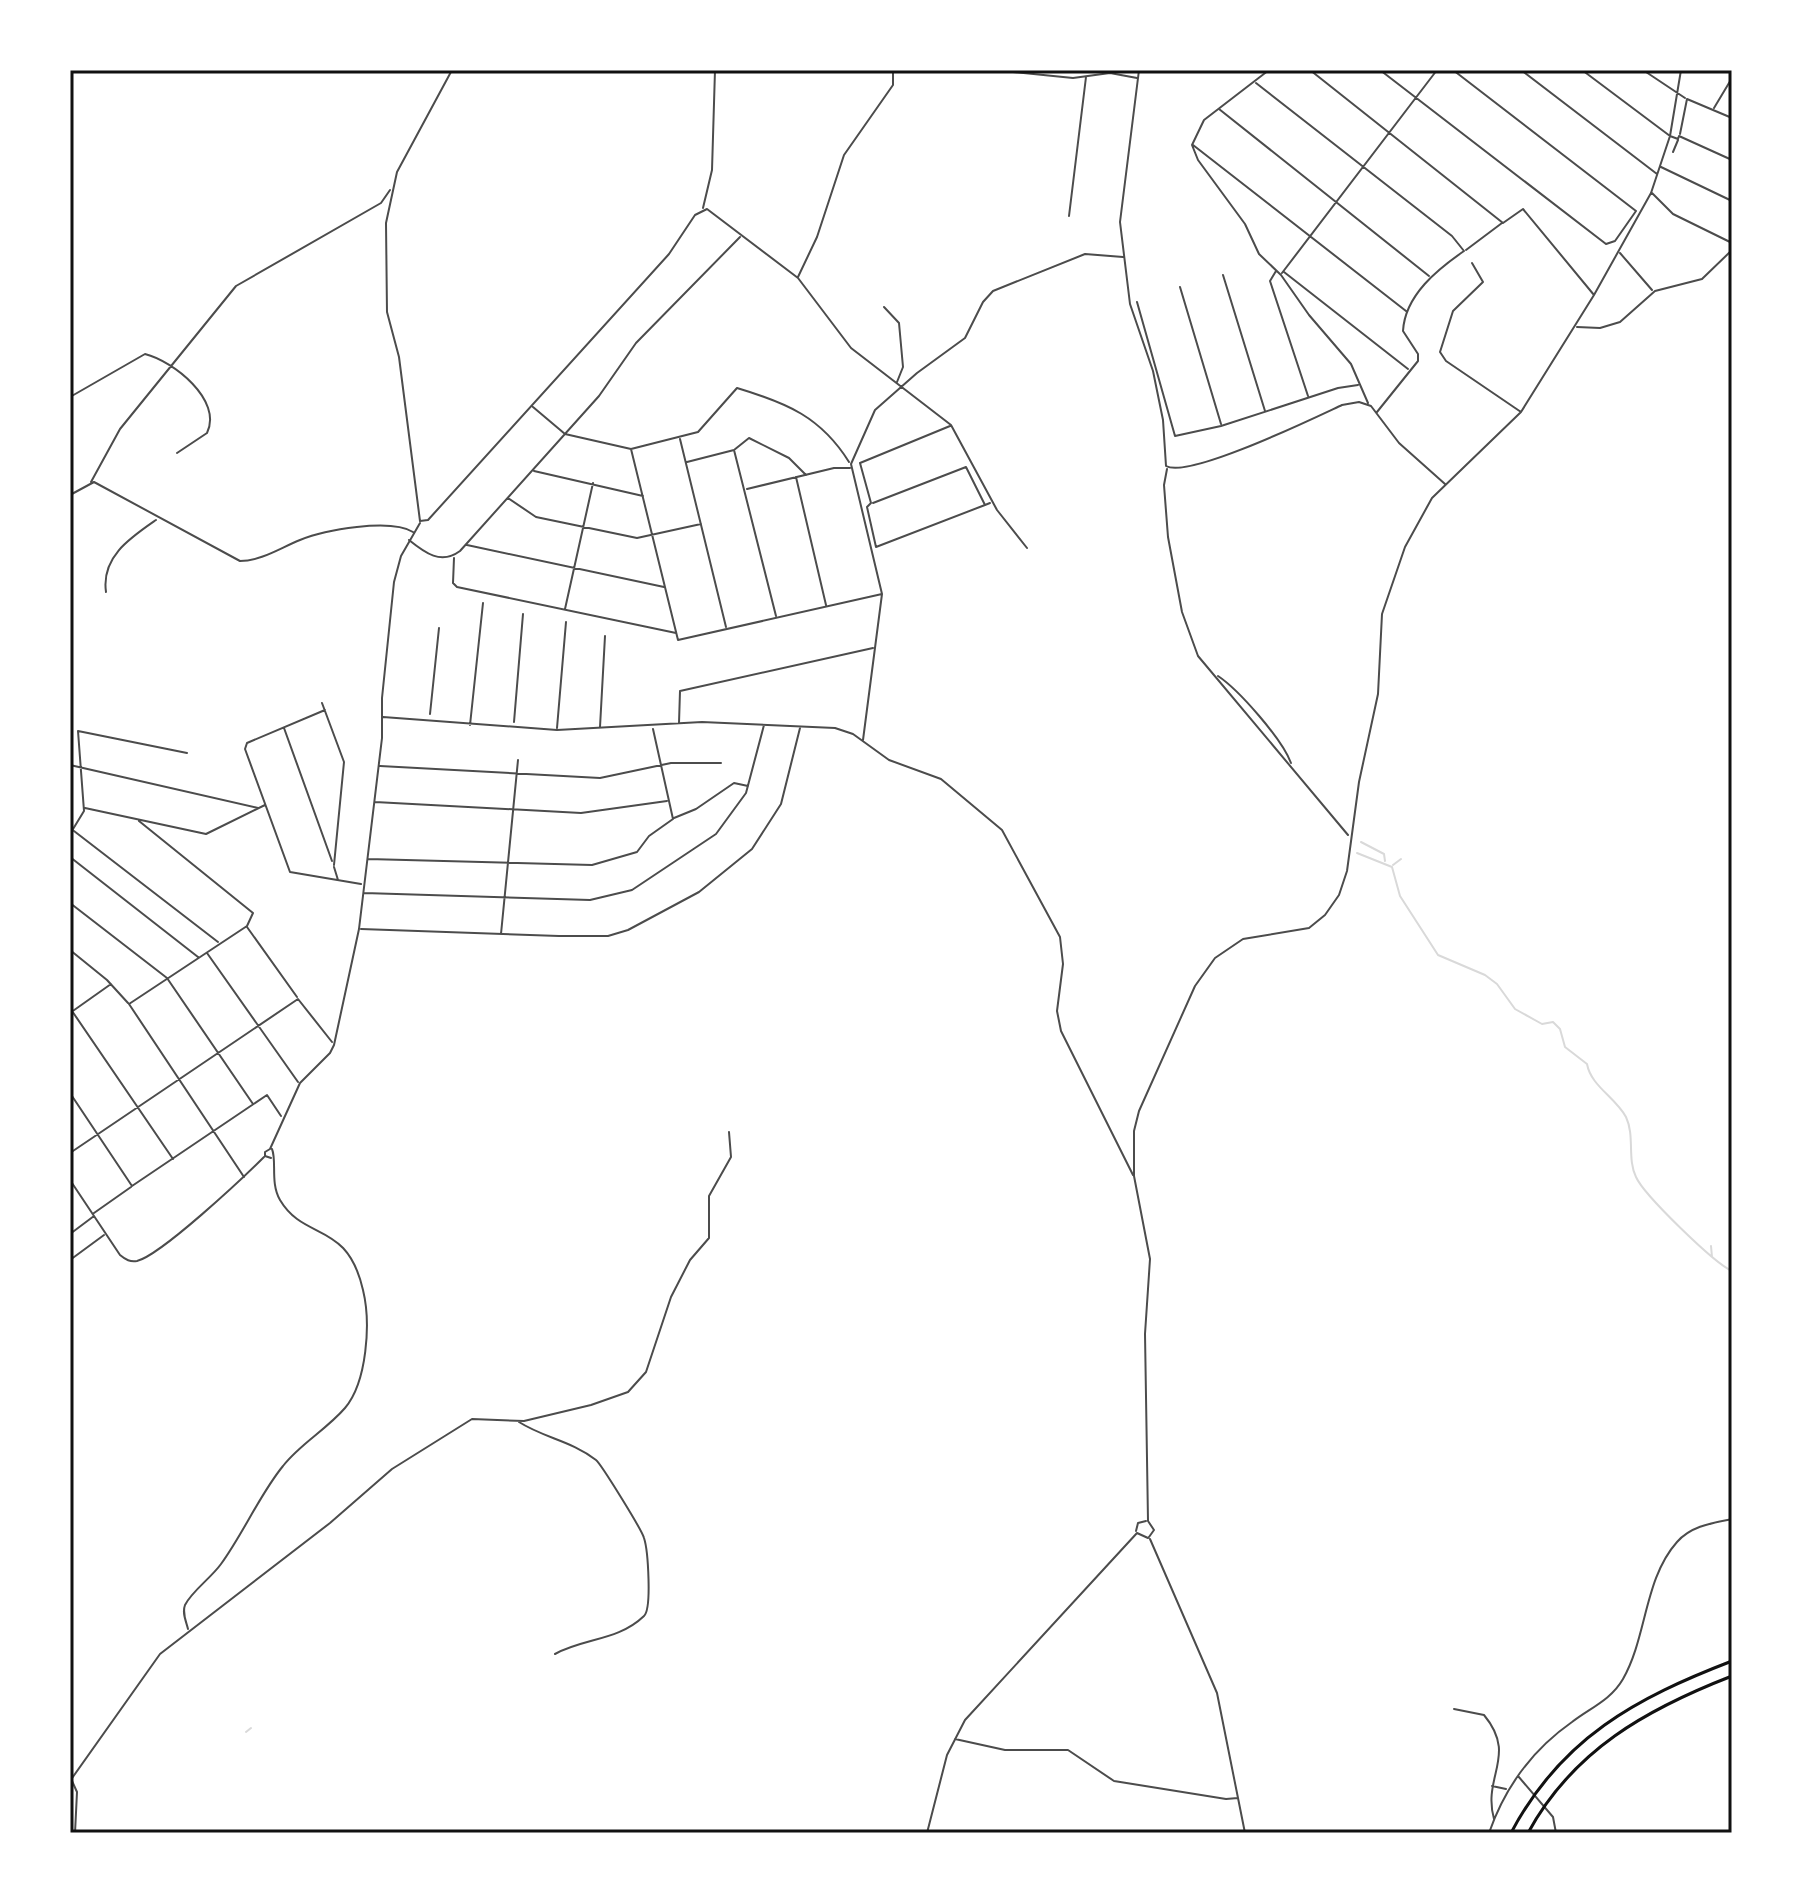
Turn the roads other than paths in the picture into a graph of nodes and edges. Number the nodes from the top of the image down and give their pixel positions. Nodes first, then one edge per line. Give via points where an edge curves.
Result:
1 (452, 70) edge
2 (715, 70) edge
3 (893, 70) edge
4 (1063, 70) edge
5 (1139, 70) edge
6 (1269, 70) edge
7 (1310, 70) edge
8 (1380, 70) edge
9 (1437, 70) edge
10 (1453, 70) edge
11 (1521, 70) edge
12 (1582, 70) edge
13 (1643, 70) edge
14 (1681, 70) edge
15 (1003, 71) edge
16 (1064, 76) junction
17 (1086, 77) junction
18 (1137, 78) junction
19 (1732, 78) edge
20 (1256, 83) junction
21 (1678, 96) junction
22 (1416, 98) junction
23 (1687, 99) junction
24 (1218, 108) junction
25 (1714, 109) junction
26 (1732, 118) edge
27 (1390, 132) junction
28 (1670, 136) junction
29 (1679, 137) junction
30 (1192, 145) junction
31 (1673, 152) dead end
32 (1732, 160) edge
33 (1363, 167) junction
34 (1661, 167) junction
35 (1658, 175) junction
36 (391, 189) junction
37 (1651, 193) junction
38 (1336, 201) junction
39 (1732, 201) edge
40 (381, 203) junction
41 (387, 209) junction
42 (702, 209) junction
43 (1636, 211) junction
44 (1641, 214) junction
45 (1069, 216) dead end
46 (1503, 223) junction
47 (741, 236) junction
48 (1309, 236) junction
49 (1732, 243) edge
50 (1732, 250) edge
51 (1464, 251) junction
52 (1619, 252) junction
53 (1123, 257) junction
54 (1472, 263) dead end
55 (1276, 271) junction
56 (1282, 273) junction
57 (1223, 275) dead end
58 (1430, 277) junction
59 (798, 278) junction
60 (1180, 287) dead end
61 (1653, 292) junction
62 (1594, 295) junction
63 (1137, 302) dead end
64 (884, 307) dead end
65 (1408, 312) junction
66 (1576, 327) junction
67 (171, 368) junction
68 (1410, 370) junction
69 (897, 382) junction
70 (901, 385) junction
71 (1360, 386) junction
72 (70, 397) edge
73 (1309, 397) junction
74 (1367, 404) junction
75 (532, 406) junction
76 (1265, 411) junction
77 (1377, 412) junction
78 (1521, 412) junction
79 (951, 425) junction
80 (1221, 426) junction
81 (565, 434) junction
82 (680, 438) junction
83 (631, 449) junction
84 (734, 450) junction
85 (177, 453) dead end
86 (686, 462) junction
87 (851, 466) junction
88 (1168, 468) junction
89 (534, 471) junction
90 (806, 475) junction
91 (796, 477) junction
92 (91, 482) junction
93 (593, 483) junction
94 (1445, 484) junction
95 (745, 490) junction
96 (869, 494) junction
97 (70, 495) edge
98 (644, 496) junction
99 (859, 496) junction
100 (508, 498) junction
101 (993, 502) junction
102 (871, 503) junction
103 (985, 505) junction
104 (157, 519) junction
105 (420, 521) junction
106 (701, 524) junction
107 (584, 526) junction
108 (414, 533) junction
109 (654, 537) junction
110 (409, 540) junction
111 (466, 545) junction
112 (1027, 548) dead end
113 (453, 556) junction
114 (574, 568) junction
115 (666, 587) junction
116 (106, 592) dead end
117 (882, 594) junction
118 (483, 603) dead end
119 (826, 605) junction
120 (565, 610) junction
121 (523, 614) dead end
122 (776, 616) junction
123 (566, 622) dead end
124 (439, 628) dead end
125 (726, 630) junction
126 (677, 634) junction
127 (605, 636) dead end
128 (875, 648) junction
129 (322, 703) dead end
130 (325, 710) junction
131 (430, 714) dead end
132 (383, 717) junction
133 (514, 722) dead end
134 (679, 724) junction
135 (470, 725) junction
136 (764, 725) junction
137 (653, 726) junction
138 (284, 727) junction
139 (800, 727) junction
140 (600, 728) junction
141 (557, 730) junction
142 (862, 741) junction
143 (187, 753) dead end
144 (518, 760) dead end
145 (721, 763) dead end
146 (70, 765) edge
147 (663, 765) junction
148 (379, 766) junction
149 (83, 770) junction
150 (517, 773) junction
151 (748, 786) junction
152 (669, 800) junction
153 (374, 802) junction
154 (266, 805) junction
155 (84, 808) junction
156 (258, 808) junction
157 (514, 808) junction
158 (673, 819) junction
159 (139, 821) junction
160 (71, 832) edge
161 (1350, 835) junction
162 (70, 857) edge
163 (367, 859) junction
164 (507, 862) junction
165 (334, 865) junction
166 (338, 881) junction
167 (364, 884) junction
168 (363, 893) junction
169 (504, 898) junction
170 (70, 903) edge
171 (247, 926) junction
172 (359, 929) junction
173 (501, 935) junction
174 (219, 943) junction
175 (70, 950) edge
176 (207, 952) junction
177 (199, 958) junction
178 (167, 978) junction
179 (111, 983) junction
180 (298, 999) junction
181 (129, 1004) junction
182 (71, 1011) edge
183 (259, 1026) junction
184 (334, 1045) junction
185 (218, 1053) junction
186 (178, 1080) junction
187 (300, 1083) junction
188 (70, 1093) edge
189 (253, 1104) junction
190 (138, 1108) junction
191 (282, 1117) junction
192 (213, 1132) junction
193 (729, 1132) dead end
194 (98, 1135) junction
195 (270, 1149) junction
196 (70, 1153) edge
197 (265, 1156) junction
198 (271, 1158) junction
199 (173, 1159) junction
200 (1134, 1176) junction
201 (244, 1177) junction
202 (70, 1180) edge
203 (132, 1186) junction
204 (76, 1189) junction
205 (70, 1194) edge
206 (94, 1215) junction
207 (70, 1234) edge
208 (106, 1234) junction
209 (70, 1260) edge
210 (518, 1421) junction
211 (1732, 1519) edge
212 (1148, 1521) junction
213 (1137, 1533) junction
214 (1149, 1537) junction
215 (189, 1630) junction
216 (555, 1654) dead end
217 (1732, 1661) edge
218 (1732, 1676) edge
219 (1454, 1709) dead end
220 (954, 1739) junction
221 (1517, 1775) junction
222 (70, 1780) edge
223 (1491, 1786) junction
224 (1507, 1790) junction
225 (1238, 1798) junction
226 (1494, 1819) junction
227 (75, 1833) edge
228 (927, 1833) edge
229 (1245, 1833) edge
230 (1489, 1833) edge
231 (1511, 1833) edge
232 (1528, 1833) edge
233 (1556, 1833) edge

1 - 36 street
2 - 42 street via 712,170
3 - 59 street via 893,85 844,155
4 - 16 street
5 - 18 street
6 - 20 street
7 - 27 street
8 - 22 street
9 - 22 street
10 - 43 street
11 - 35 street
12 - 28 street
13 - 21 street
14 - 21 street
15 - 16 street
16 - 17 street
17 - 18 street via 1110,73
17 - 45 street
18 - 53 street via 1120,222
19 - 25 street
20 - 24 street
20 - 33 street
21 - 23 street
21 - 28 street
22 - 27 street
22 - 43 street via 1606,244 1615,241
23 - 25 street
23 - 29 street
24 - 30 street via 1204,120
24 - 38 street
25 - 26 street
27 - 33 street
27 - 46 street
28 - 29 street
28 - 34 street
29 - 31 street
29 - 32 street
30 - 48 street
30 - 55 street via 1259,254
33 - 38 street
33 - 51 street
34 - 35 street
34 - 39 street
35 - 37 street
36 - 40 street
36 - 41 street
37 - 44 street
37 - 49 street via 1673,214
38 - 48 street
38 - 58 street
40 - 41 street
40 - 67 street via 236,286
41 - 105 street via 387,312 399,357
42 - 47 street via 714,211
42 - 75 street via 669,254
43 - 44 street
44 - 52 street
46 - 51 street
46 - 62 street via 1523,209
47 - 59 street
47 - 81 street via 636,343
48 - 56 street
48 - 65 street
50 - 61 street via 1695,283
51 - 58 street
52 - 61 street
52 - 62 street
53 - 70 street via 1085,254 993,291 965,338
53 - 88 street via 1135,327 1153,371
54 - 78 street via 1483,282 1453,311 1440,352
55 - 56 street
55 - 73 street via 1270,281
56 - 68 street
56 - 71 street via 1309,315 1347,358
57 - 76 street
58 - 65 street
59 - 69 street via 840,336
60 - 80 street
61 - 66 street via 1615,325
62 - 66 street
63 - 80 street via 1175,436
64 - 69 street via 899,323 903,367
65 - 68 street via 1403,331 1419,357
66 - 78 street
67 - 72 street via 145,354
67 - 85 street via 200,393 211,416 207,433
67 - 92 street via 120,429
68 - 77 street
69 - 70 street
70 - 79 street
70 - 87 street via 869,418
71 - 73 street
71 - 74 street
73 - 76 street
74 - 77 street
74 - 88 street via 1342,405 1218,458
75 - 81 street
75 - 105 street via 428,520
76 - 80 street
77 - 94 street via 1399,443
78 - 94 street
79 - 96 street via 860,463
79 - 101 street
81 - 83 street
81 - 89 street
82 - 83 street
82 - 86 street
82 - 87 street via 698,432 737,388 798,411 831,435
83 - 98 street
84 - 86 street
84 - 90 street via 747,438 759,441
84 - 95 street
86 - 106 street
87 - 90 street
87 - 99 street
88 - 161 street via 1167,529 1182,612 1198,656
89 - 93 street
89 - 100 street
90 - 91 street
91 - 95 street
91 - 119 street
92 - 97 street
92 - 104 street
93 - 98 street
93 - 107 street
94 - 161 street via 1414,526 1384,607 1378,694
95 - 122 street
96 - 99 street
96 - 102 street
98 - 109 street
99 - 117 street
100 - 107 street via 536,517
100 - 111 street
101 - 103 street
101 - 112 street
102 - 103 street via 966,467
102 - 103 street via 870,526 876,547 881,548
104 - 108 street via 240,561 340,530 400,528
104 - 116 street via 115,552
105 - 108 street
106 - 109 street
106 - 125 street
107 - 109 street
107 - 114 street
108 - 110 street
109 - 115 street
110 - 113 street via 425,554
110 - 132 street via 394,582
111 - 113 street
111 - 114 street
113 - 120 street via 457,587
114 - 115 street
114 - 120 street
115 - 126 street
117 - 119 street
117 - 128 street
118 - 135 street
119 - 122 street
120 - 126 street
121 - 133 street
122 - 125 street
123 - 141 street
124 - 131 street
125 - 126 street via 678,640
127 - 140 street
128 - 134 street via 680,691
128 - 142 street
129 - 130 street
130 - 138 street
130 - 165 street via 344,762
132 - 135 street
132 - 148 street
134 - 136 street
134 - 137 street
135 - 141 street
136 - 139 street
136 - 151 street
137 - 140 street
137 - 147 street
138 - 154 street via 245,746
138 - 165 street
139 - 142 street via 844,730
139 - 173 street via 781,804 771,822 741,861 709,885 618,934
140 - 141 street
142 - 200 street via 889,760 949,784 991,818 1015,849 1063,947 1057,1011 1061,1031
143 - 149 street via 78,731
144 - 150 street
145 - 147 street
146 - 149 street
147 - 150 street via 600,778
147 - 152 street
148 - 150 street
148 - 153 street
149 - 155 street
149 - 156 street
150 - 157 street
151 - 158 street via 734,783
151 - 169 street via 713,837 632,890 590,900
152 - 157 street via 581,813
152 - 158 street
153 - 157 street
153 - 163 street
154 - 156 street
154 - 166 street via 290,872
155 - 159 street
155 - 160 street
156 - 159 street via 206,834
157 - 164 street
158 - 164 street via 637,852 603,863
159 - 171 street via 250,908 253,916
160 - 174 street
161 - 200 street via 1345,880 1325,915 1300,931 1232,944 1201,975 1139,1111
162 - 177 street
163 - 164 street
163 - 167 street
164 - 169 street
165 - 166 street
166 - 167 street
167 - 168 street
168 - 169 street
168 - 172 street
169 - 173 street
170 - 178 street
171 - 174 street
171 - 180 street
172 - 173 street
172 - 184 street
174 - 176 street
175 - 179 street
176 - 177 street
176 - 183 street
177 - 178 street
178 - 181 street
178 - 185 street
179 - 181 street
179 - 182 street
180 - 183 street
180 - 184 street
181 - 186 street
182 - 190 street
183 - 185 street
183 - 187 street
184 - 187 street
185 - 186 street
185 - 189 street
186 - 190 street
186 - 192 street
187 - 191 street
188 - 194 street
189 - 191 street via 269,1095
189 - 192 street
190 - 194 street
190 - 199 street
191 - 195 street
192 - 199 street
192 - 201 street
193 - 210 street via 731,1157 709,1196 709,1238 690,1260 671,1297 646,1372 628,1392
194 - 196 street
194 - 203 street
195 - 197 street
195 - 198 street
197 - 198 street
197 - 201 street
198 - 215 street via 275,1190 283,1205 339,1241 354,1265 365,1300 361,1365 345,1408 287,1461 220,1566 187,1602
199 - 203 street
200 - 212 street via 1150,1259 1145,1334
201 - 208 street via 139,1260 120,1255
202 - 204 street
203 - 206 street
204 - 205 street
204 - 206 street
206 - 207 street
206 - 208 street
208 - 209 street
210 - 215 street via 472,1419 392,1469
210 - 216 street via 573,1444 600,1463 646,1545 650,1606 645,1616 613,1636
211 - 221 street via 1698,1527 1674,1545 1622,1681 1606,1700 1550,1738
212 - 213 street via 1138,1523
212 - 214 street via 1154,1530
213 - 214 street
213 - 220 street via 973,1710
214 - 225 street via 1217,1693
215 - 222 street via 149,1666
217 - 231 main road via 1646,1697 1595,1731 1553,1771
218 - 232 main road via 1662,1705 1609,1737 1572,1771
219 - 223 street via 1476,1711 1488,1720 1502,1760
220 - 225 street via 1005,1750 1068,1750 1100,1774 1126,1785
220 - 228 street
221 - 224 street
221 - 233 street via 1553,1817
222 - 227 street via 77,1792
223 - 224 street
223 - 226 street
224 - 226 street
225 - 229 street
226 - 230 street

